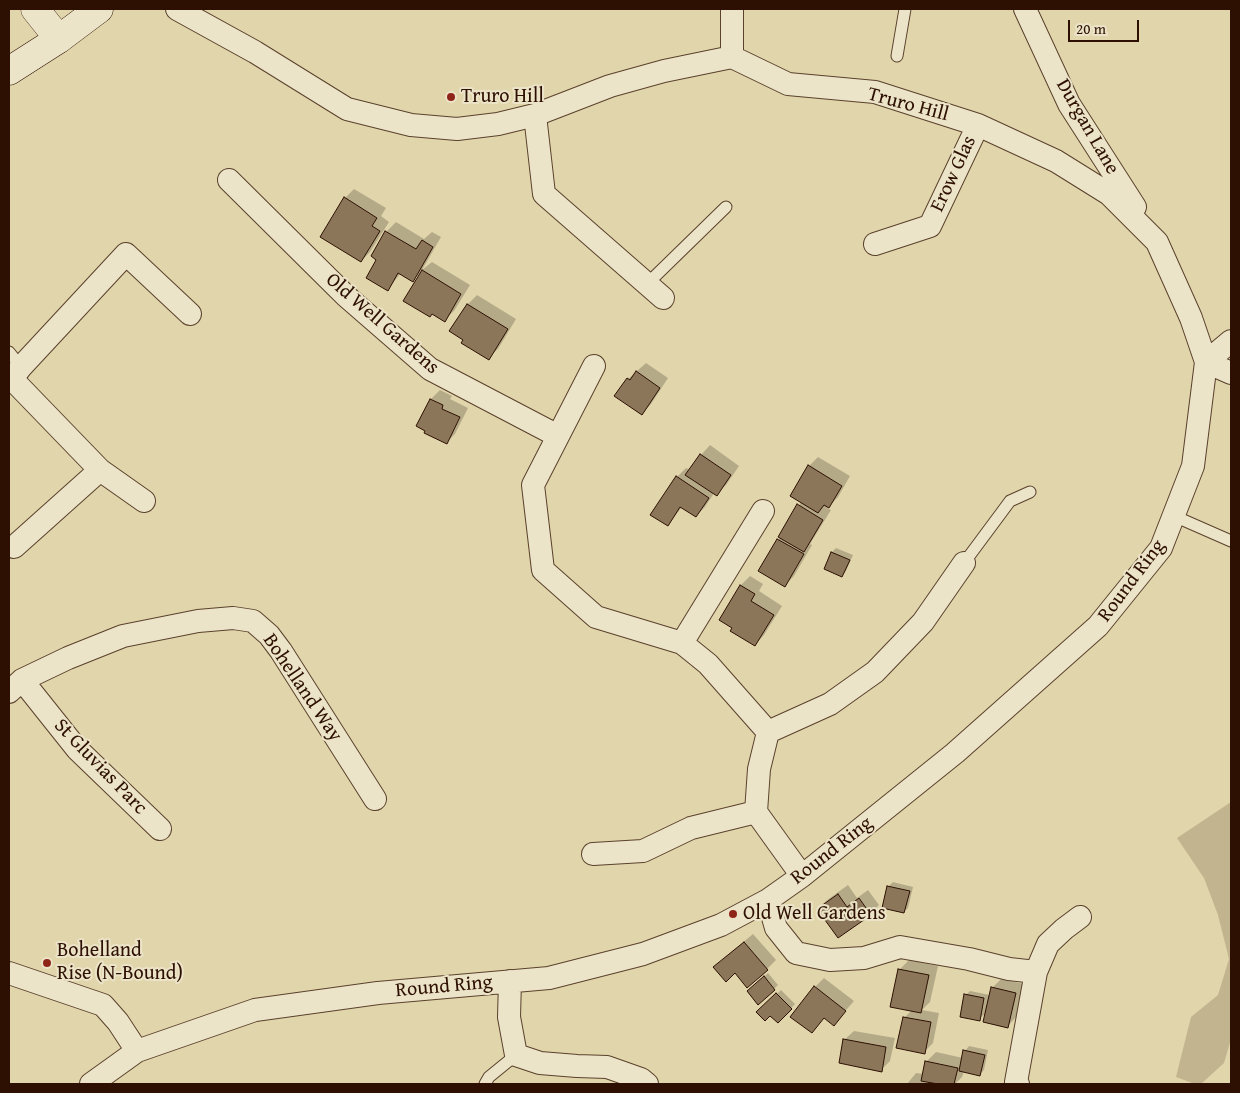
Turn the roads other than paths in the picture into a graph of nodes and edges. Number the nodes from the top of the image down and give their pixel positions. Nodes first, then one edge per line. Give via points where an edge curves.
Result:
1 (35, 9) edge
2 (100, 9) edge
3 (177, 9) edge
4 (732, 9) edge
5 (905, 9) edge
6 (1025, 9) edge
7 (59, 39) junction
8 (897, 56) dead end
9 (732, 57) junction
10 (9, 71) edge
11 (535, 115) junction
12 (978, 125) junction
13 (229, 180) dead end
14 (726, 207) dead end
15 (1156, 242) junction
16 (875, 244) dead end
17 (655, 291) joint
18 (190, 314) dead end
19 (1231, 341) edge
20 (1206, 362) junction
21 (594, 366) dead end
22 (13, 370) edge
23 (1231, 373) edge
24 (558, 436) junction
25 (100, 470) junction
26 (1030, 492) dead end
27 (144, 501) dead end
28 (763, 511) dead end
29 (1174, 516) junction
30 (1231, 541) edge
31 (14, 547) dead end
32 (964, 564) joint
33 (682, 643) junction
34 (15, 686) edge
35 (768, 732) junction
36 (375, 799) dead end
37 (756, 812) junction
38 (160, 829) dead end
39 (593, 854) dead end
40 (802, 876) junction
41 (768, 900) junction
42 (1080, 917) dead end
43 (1036, 972) junction
44 (9, 973) edge
45 (510, 981) junction
46 (137, 1051) junction
47 (516, 1055) junction
48 (91, 1084) edge
49 (485, 1084) edge
50 (647, 1084) edge
51 (1018, 1084) edge

1 - 7 main road
2 - 7 main road
3 - 11 street via 347,109 411,125 457,129
4 - 9 street
5 - 8 lane
6 - 15 street, Durgan Lane via 1069,104
7 - 10 main road
9 - 11 street via 610,86
9 - 12 street, Truro Hill via 788,84 875,92
11 - 17 street via 544,194
12 - 15 street, Truro Hill via 1056,161 1109,194
12 - 16 street, Erow Glas via 930,226
13 - 24 street, Old Well Gardens via 346,296 430,369
14 - 17 lane
15 - 20 street, Truro Hill via 1191,318
18 - 22 street via 126,254
19 - 20 street
20 - 23 street
20 - 29 street, Round Ring via 1193,466
21 - 24 street
22 - 25 street
24 - 33 street via 533,486 543,570 596,617
25 - 27 street
25 - 31 street
26 - 32 lane via 1010,501
28 - 33 street
29 - 30 lane
29 - 40 street, Round Ring via 1161,548 1098,626 955,753
32 - 35 street via 923,622 875,672 830,704
33 - 35 street via 708,664
34 - 36 street, Bohelland Way via 68,658 123,636 198,620 234,618 253,621 281,651
34 - 38 street, St Gluvias Parc
35 - 37 street via 758,769
37 - 39 street via 691,828 643,851
37 - 40 street
40 - 41 street, Round Ring
41 - 43 street via 776,928 796,954 830,960 864,958 900,947
41 - 45 street, Round Ring via 721,925 643,954 550,978
42 - 43 street via 1048,944
43 - 51 street
44 - 46 street via 103,1005
45 - 46 street, Round Ring via 378,993 255,1010
45 - 47 street via 509,1017
46 - 48 street, Round Ring
47 - 49 lane
47 - 50 street via 540,1063 607,1067

